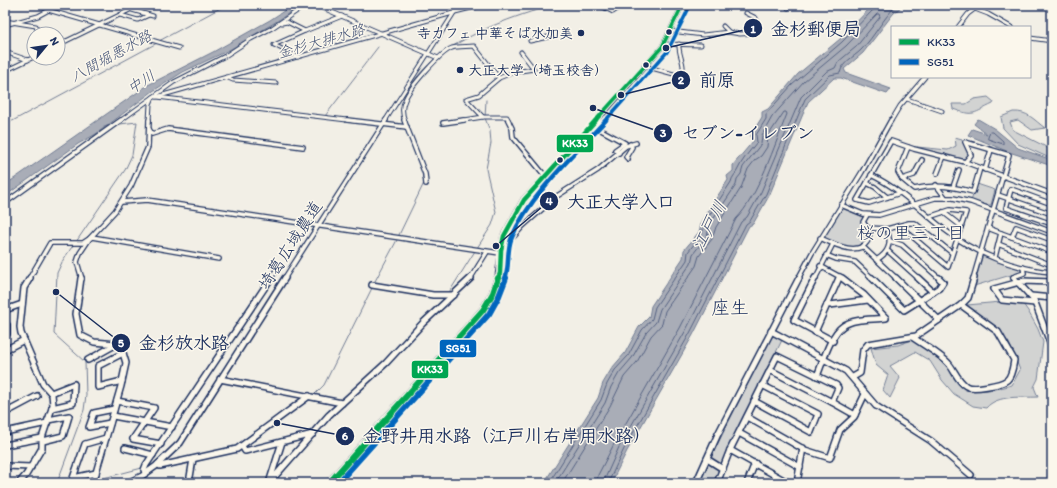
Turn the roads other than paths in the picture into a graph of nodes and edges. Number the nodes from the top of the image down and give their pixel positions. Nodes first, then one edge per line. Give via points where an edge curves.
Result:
1 (58, 5) edge
2 (140, 5) edge
3 (306, 5) edge
4 (316, 5) edge
5 (459, 5) edge
6 (483, 5) edge
7 (599, 5) edge
8 (623, 5) edge
9 (672, 5) edge
10 (794, 5) edge
11 (980, 5) edge
12 (683, 7) edge
13 (788, 8) dead end
14 (975, 9) junction
15 (48, 10) junction
16 (132, 10) junction
17 (454, 13) junction
18 (746, 13) dead end
19 (120, 15) junction
20 (149, 15) junction
21 (153, 16) dead end
22 (342, 16) junction
23 (5, 21) edge
24 (11, 22) junction
25 (5, 25) edge
26 (100, 25) junction
27 (36, 26) edge
28 (723, 26) dead end
29 (959, 26) edge
30 (1009, 26) edge
31 (272, 28) junction
32 (305, 31) junction
33 (670, 31) junction
34 (728, 32) junction
35 (381, 33) junction
36 (548, 37) dead end
37 (1031, 38) edge
38 (66, 41) edge
39 (530, 41) dead end
40 (1052, 41) edge
41 (664, 44) junction
42 (679, 44) junction
43 (700, 45) dead end
44 (178, 48) dead end
45 (5, 52) edge
46 (521, 52) dead end
47 (428, 54) junction
48 (437, 57) junction
49 (26, 59) edge
50 (297, 59) junction
51 (26, 61) edge
52 (644, 66) junction
53 (5, 71) edge
54 (226, 77) junction
55 (499, 78) junction
56 (924, 78) edge
57 (276, 83) dead end
58 (154, 97) junction
59 (907, 100) junction
60 (942, 111) dead end
61 (484, 117) junction
62 (443, 123) dead end
63 (382, 125) junction
64 (592, 125) junction
65 (148, 127) junction
66 (406, 128) junction
67 (636, 143) dead end
68 (630, 144) junction
69 (303, 147) dead end
70 (908, 147) junction
71 (992, 150) junction
72 (619, 153) junction
73 (944, 156) junction
74 (628, 159) dead end
75 (922, 160) dead end
76 (965, 162) junction
77 (980, 168) junction
78 (959, 170) dead end
79 (985, 170) junction
80 (936, 174) dead end
81 (871, 176) junction
82 (546, 177) junction
83 (1003, 177) junction
84 (902, 179) junction
85 (425, 182) dead end
86 (867, 184) junction
87 (936, 185) junction
88 (953, 187) junction
89 (1036, 188) junction
90 (900, 193) junction
91 (1052, 194) edge
92 (998, 195) junction
93 (887, 197) junction
94 (945, 197) junction
95 (1008, 198) junction
96 (1035, 198) junction
97 (122, 202) junction
98 (5, 203) edge
99 (1052, 204) edge
100 (911, 206) junction
101 (844, 207) junction
102 (994, 211) junction
103 (944, 212) junction
104 (1052, 214) edge
105 (867, 215) junction
106 (929, 217) junction
107 (1052, 224) edge
108 (900, 226) junction
109 (961, 226) junction
110 (318, 227) junction
111 (868, 228) junction
112 (988, 228) junction
113 (887, 229) junction
114 (1052, 232) edge
115 (1001, 233) junction
116 (92, 237) junction
117 (1012, 237) junction
118 (820, 238) junction
119 (957, 239) junction
120 (1052, 240) edge
121 (510, 241) dead end
122 (890, 241) junction
123 (833, 244) junction
124 (998, 244) junction
125 (862, 246) junction
126 (888, 251) junction
127 (982, 251) junction
128 (487, 252) junction
129 (500, 253) junction
130 (952, 253) junction
131 (1052, 253) edge
132 (826, 255) junction
133 (995, 256) junction
134 (219, 259) dead end
135 (876, 260) junction
136 (820, 266) junction
137 (1023, 267) junction
138 (277, 269) dead end
139 (1052, 272) edge
140 (840, 276) junction
141 (1018, 282) junction
142 (1052, 282) edge
143 (373, 285) dead end
144 (932, 292) junction
145 (454, 295) junction
146 (1031, 296) junction
147 (1052, 298) edge
148 (868, 300) junction
149 (919, 301) junction
150 (1035, 303) junction
151 (22, 304) junction
152 (828, 304) junction
153 (961, 305) junction
154 (5, 310) edge
155 (939, 320) junction
156 (5, 326) edge
157 (771, 332) junction
158 (815, 332) junction
159 (5, 336) edge
160 (912, 337) junction
161 (24, 340) junction
162 (833, 341) junction
163 (116, 344) junction
164 (1052, 348) edge
165 (5, 350) edge
166 (123, 353) junction
167 (88, 360) dead end
168 (824, 360) junction
169 (770, 370) junction
170 (817, 376) junction
171 (852, 377) junction
172 (220, 379) junction
173 (122, 381) junction
174 (762, 385) junction
175 (51, 393) junction
176 (37, 396) dead end
177 (311, 397) junction
178 (867, 397) junction
179 (117, 401) junction
180 (754, 401) junction
181 (832, 402) junction
182 (342, 403) junction
183 (52, 408) junction
184 (114, 409) junction
185 (5, 413) edge
186 (855, 415) junction
187 (113, 416) junction
188 (747, 417) junction
189 (48, 422) junction
190 (145, 422) junction
191 (110, 423) junction
192 (172, 428) junction
193 (5, 432) edge
194 (739, 433) junction
195 (313, 434) junction
196 (106, 438) junction
197 (42, 439) junction
198 (282, 442) junction
199 (161, 444) junction
200 (5, 446) edge
201 (243, 447) junction
202 (125, 448) dead end
203 (803, 448) junction
204 (730, 450) junction
205 (154, 455) junction
206 (707, 459) junction
207 (192, 461) junction
208 (158, 464) junction
209 (755, 464) junction
210 (5, 466) edge
211 (32, 467) junction
212 (800, 467) junction
213 (723, 469) junction
214 (145, 470) junction
215 (96, 473) junction
216 (971, 475) dead end
217 (269, 482) edge
218 (748, 482) edge
219 (19, 483) edge
220 (93, 483) edge
221 (127, 483) edge
222 (189, 483) edge
223 (329, 483) edge
224 (696, 483) edge
225 (717, 483) edge
226 (789, 483) edge
227 (797, 483) edge

1 - 15 street
2 - 16 street
3 - 31 street
4 - 22 street
5 - 17 street, 埼葛広域農道
6 - 17 street
7 - 8 street via 613,12
9 - 12 main road
10 - 13 street
11 - 14 street
12 - 33 main road
14 - 29 street
14 - 30 street
15 - 24 street via 31,18
15 - 26 street
16 - 19 street
16 - 20 street
17 - 35 street
17 - 47 street, 埼葛広域農道
18 - 34 street via 756,18 756,34
19 - 20 street via 138,20
19 - 26 street
20 - 21 street
22 - 32 street
22 - 35 street
23 - 24 street
24 - 25 street
24 - 27 street
26 - 38 street
26 - 44 street
28 - 34 street
31 - 32 street via 287,22
31 - 58 street via 174,82
32 - 50 street via 274,45
33 - 34 street via 704,35
33 - 41 main road
35 - 47 street
35 - 50 street
36 - 39 street
37 - 40 street
41 - 42 street
41 - 52 main road
42 - 43 street
42 - 52 street via 678,48 684,62 681,76
45 - 49 street
46 - 55 street via 534,69 514,72
47 - 48 street
47 - 63 street, 埼葛広域農道
48 - 55 street via 454,47 474,46
48 - 66 street via 406,98 403,114
50 - 54 street
51 - 53 street
52 - 64 main road
54 - 57 street via 233,80
54 - 58 street
55 - 61 street via 479,95 466,99
56 - 59 street
58 - 63 street
58 - 65 street via 148,114
58 - 98 street
59 - 60 street
59 - 101 street via 891,120
61 - 62 street
61 - 82 street via 507,117 513,137
63 - 66 street
63 - 110 street, 埼葛広域農道
64 - 72 street via 625,143 615,150
64 - 82 main road
65 - 69 street via 152,134 168,129
65 - 97 street via 150,144
66 - 85 street
67 - 68 street
68 - 72 street
68 - 74 street via 632,147 626,157
70 - 73 street
70 - 81 street via 891,141
70 - 84 street via 898,169
71 - 76 street via 965,142 971,155
71 - 79 street
71 - 83 street via 1009,155
72 - 121 street via 598,170 557,196
73 - 76 street
73 - 80 street
75 - 84 street via 914,175
76 - 77 street
77 - 79 street
77 - 88 street via 973,192
78 - 88 street
79 - 83 street
81 - 86 street
81 - 90 street via 888,183
82 - 129 main road via 524,200 504,236
83 - 89 street
83 - 92 street
84 - 87 street via 914,189
86 - 93 street
86 - 93 street via 857,200 869,203
87 - 88 street
87 - 94 street
89 - 91 street
89 - 96 street
90 - 93 street
90 - 100 street
92 - 95 street
92 - 102 street
94 - 100 street
94 - 102 street via 958,198
95 - 96 street via 1011,189
95 - 104 street
95 - 107 street via 1006,208
96 - 99 street
97 - 110 street via 147,200
97 - 116 street
100 - 105 street via 881,215
100 - 106 street
101 - 105 street
101 - 118 street
102 - 112 street
102 - 114 street
103 - 106 street
103 - 109 street
103 - 109 street via 966,212
105 - 111 street via 863,222
106 - 119 street
108 - 113 street
108 - 130 street via 911,223 919,225
108 - 130 street via 948,267
109 - 119 street
110 - 128 street
110 - 172 street, 埼葛広域農道
111 - 113 street
111 - 125 street via 869,240
112 - 115 street
112 - 127 street
113 - 122 street
115 - 117 street
115 - 124 street
116 - 134 street
116 - 151 street via 83,243 50,242 24,288
116 - 163 street via 79,254 77,262 81,270 82,283 76,323 80,336 94,342
117 - 120 street via 1016,227
117 - 131 street
118 - 123 street
118 - 157 street
119 - 127 street
119 - 130 street
122 - 126 street
122 - 144 street via 902,245 943,282
123 - 125 street via 847,248
123 - 132 street
124 - 131 street via 1049,264
124 - 133 street
125 - 135 street
126 - 135 street
126 - 144 street
127 - 133 street
127 - 153 street via 970,293
128 - 129 street
128 - 145 street via 476,273
129 - 223 main road via 500,273 483,310
132 - 136 street
132 - 149 street via 855,262 904,310
133 - 137 street
135 - 149 street
136 - 140 street
136 - 158 street via 794,320
137 - 139 street
137 - 141 street via 1024,273 1013,277
138 - 192 street
140 - 148 street
140 - 152 street
141 - 142 street
141 - 146 street
141 - 150 street via 994,289 1002,300
143 - 145 street via 433,295
144 - 149 street
145 - 182 street
146 - 147 street
146 - 150 street
148 - 152 street
148 - 162 street via 886,318 847,325 840,329
149 - 155 street
150 - 164 street
151 - 154 street
151 - 161 street via 20,327
152 - 158 street
153 - 155 street
153 - 160 street via 998,332 1014,360 1007,380 977,388 966,386 957,378 949,363
155 - 160 street
156 - 159 street via 7,325
157 - 168 street
157 - 206 street
158 - 162 street
160 - 171 street via 868,344 863,350 860,373
161 - 165 street
161 - 175 street via 42,384
162 - 168 street
163 - 166 street
163 - 167 street
166 - 173 street via 126,363
166 - 173 street via 98,366 98,387
168 - 170 street
168 - 171 street via 846,371
169 - 170 street via 777,356
169 - 174 street
169 - 181 street
170 - 181 street via 838,388
171 - 178 street
172 - 177 street
172 - 208 street, 埼葛広域農道 via 180,443
173 - 179 street
174 - 180 street
174 - 180 street via 818,414 811,432
175 - 183 street
175 - 183 street via 74,384 74,401
176 - 185 street
177 - 182 street
177 - 201 street
178 - 186 street via 864,396
178 - 216 street via 880,409 931,442
179 - 184 street
179 - 190 street via 154,408
180 - 188 street
181 - 186 street
182 - 195 street
183 - 189 street
184 - 187 street
184 - 191 street via 94,413 89,427
186 - 203 street via 840,430 830,458
187 - 190 street
187 - 191 street
188 - 194 street
188 - 203 street
189 - 193 street
189 - 197 street
189 - 197 street via 70,416 63,436
190 - 192 street
190 - 199 street via 134,439
191 - 196 street
192 - 199 street
194 - 204 street
194 - 212 street
195 - 198 street
195 - 217 street
196 - 215 street
196 - 215 street via 85,444 73,478
197 - 200 street
197 - 211 street via 42,448
198 - 201 street via 245,451
198 - 217 street
199 - 205 street
201 - 207 street
202 - 205 street
203 - 212 street
204 - 209 street
204 - 213 street
205 - 214 street
206 - 213 street
206 - 224 street
207 - 208 street via 160,466
207 - 222 street
208 - 214 street, 埼葛広域農道
209 - 218 street
209 - 226 street
210 - 211 street
211 - 219 street
212 - 227 street
213 - 225 street
214 - 221 street, 埼葛広域農道
215 - 220 street

